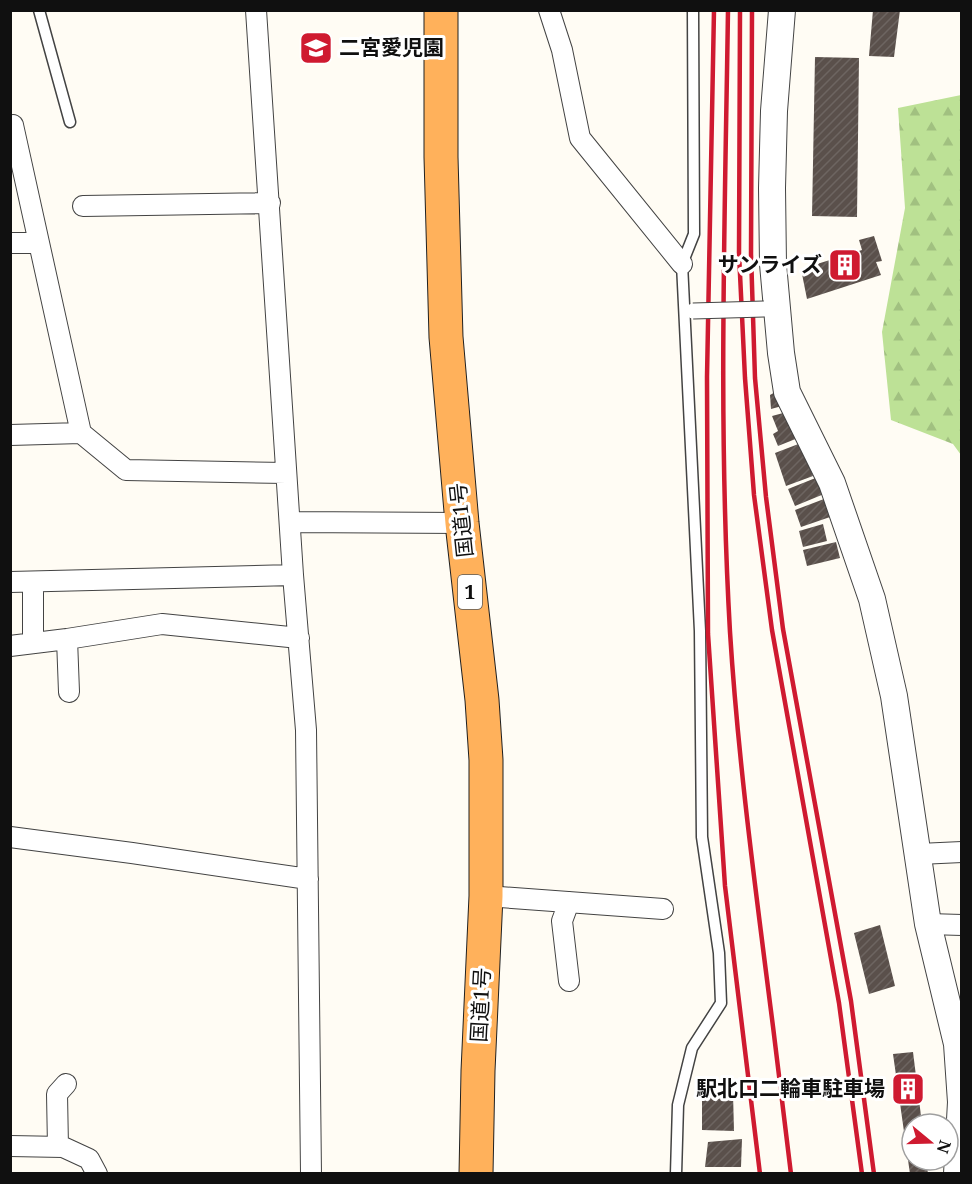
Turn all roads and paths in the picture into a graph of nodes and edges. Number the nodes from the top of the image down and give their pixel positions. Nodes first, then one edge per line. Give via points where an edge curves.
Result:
1 (39, 10) edge
2 (256, 10) edge
3 (441, 10) edge
4 (549, 10) edge
5 (693, 10) edge
6 (782, 10) edge
7 (70, 122) dead end
8 (10, 126) edge
9 (270, 203) junction
10 (83, 206) dead end
11 (10, 243) edge
12 (39, 243) junction
13 (682, 264) junction
14 (764, 309) dead end
15 (693, 311) dead end
16 (81, 433) junction
17 (10, 435) edge
18 (286, 473) junction
19 (290, 522) junction
20 (462, 523) junction
21 (293, 575) junction
22 (10, 582) edge
23 (33, 582) junction
24 (299, 638) junction
25 (67, 639) junction
26 (33, 643) junction
27 (10, 646) edge
28 (69, 692) dead end
29 (10, 837) edge
30 (962, 852) edge
31 (919, 854) junction
32 (308, 879) junction
33 (486, 896) junction
34 (569, 902) junction
35 (663, 909) dead end
36 (928, 924) junction
37 (962, 925) edge
38 (569, 981) dead end
39 (66, 1084) dead end
40 (10, 1146) edge
41 (58, 1147) junction
42 (97, 1173) edge
43 (311, 1173) edge
44 (476, 1173) edge
45 (676, 1173) edge
46 (957, 1173) edge

1 - 7 lane
2 - 9 street
3 - 20 highway, 国道1号 / 1 via 446,337
4 - 13 street via 562,50 580,138
5 - 13 lane via 694,234
6 - 31 street via 772,188 773,264 781,352 788,392 832,483 872,599 894,696
8 - 12 street via 13,125
9 - 10 street
9 - 18 street
11 - 12 street
12 - 16 street
13 - 45 lane via 700,631 702,837 719,953 721,1003 692,1048 678,1105
14 - 15 street, bridge
16 - 17 street
16 - 18 street via 126,470
18 - 19 street
19 - 20 street
19 - 21 street
20 - 33 highway, 国道1号 / 1 via 486,760
21 - 23 street
21 - 24 street
22 - 23 street
23 - 26 street
24 - 25 street via 162,624
24 - 32 street via 306,730
25 - 26 street
25 - 28 street
26 - 27 street
29 - 32 street
30 - 31 street
31 - 36 street
32 - 43 street
33 - 34 street
33 - 44 highway, 国道1号 / 1
34 - 35 street
34 - 38 street via 562,921
36 - 37 street
36 - 46 street via 957,1044 961,1102
39 - 41 street via 57,1094
40 - 41 street
41 - 42 street via 89,1159

